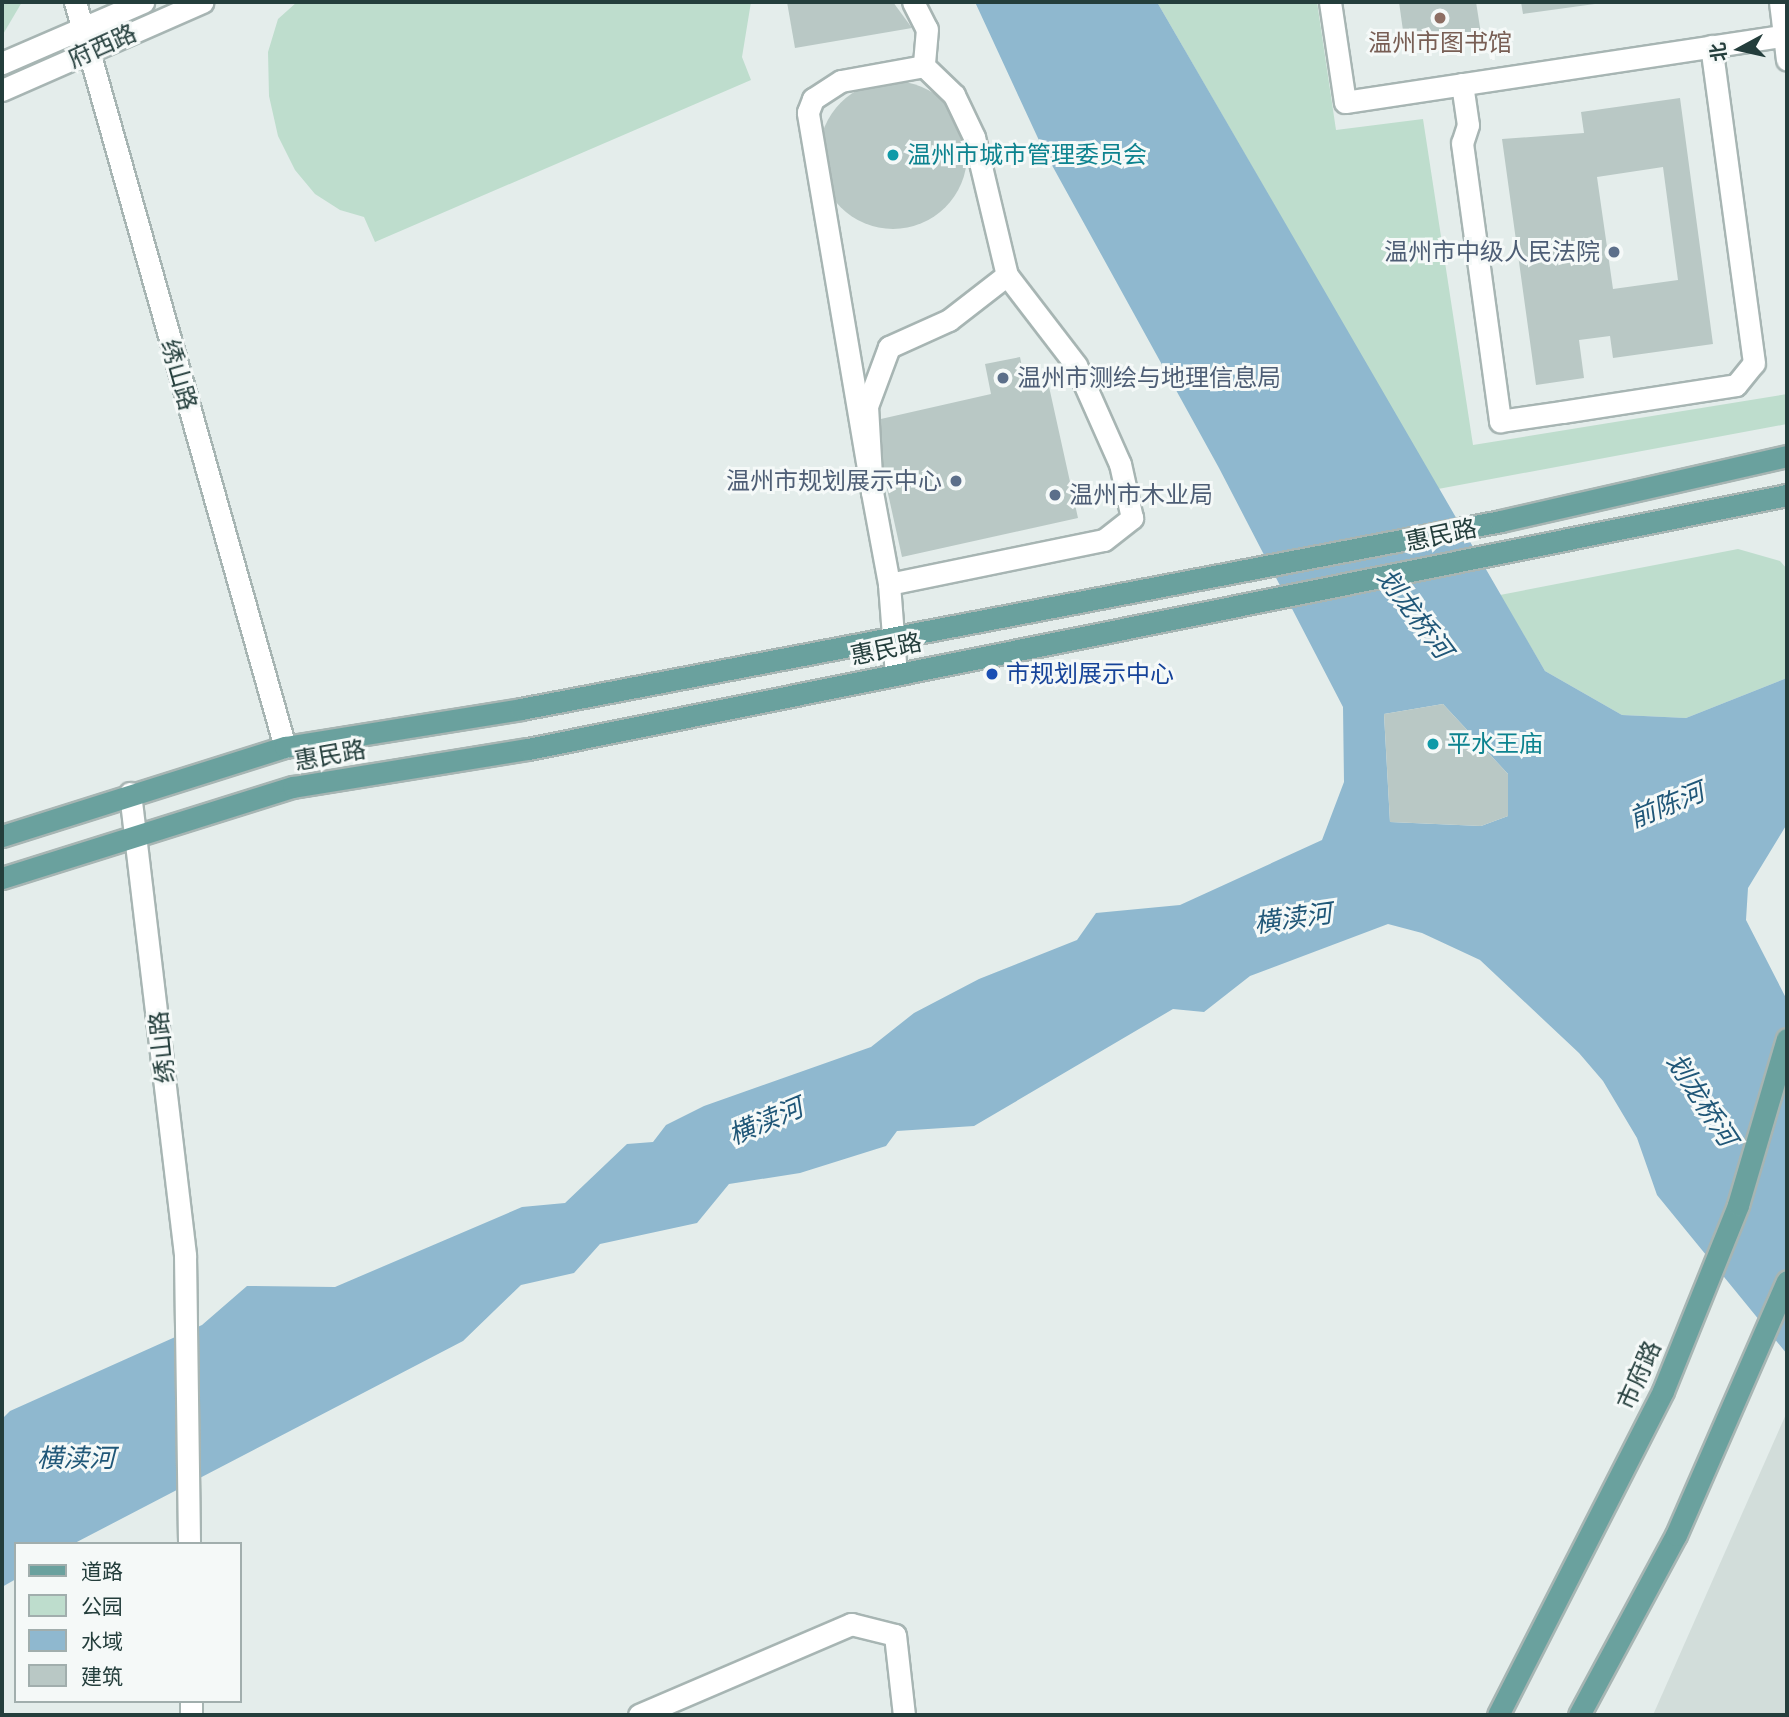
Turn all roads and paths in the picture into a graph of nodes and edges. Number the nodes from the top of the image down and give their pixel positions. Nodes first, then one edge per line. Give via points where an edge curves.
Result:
1 (75, 2) edge
2 (144, 2) edge
3 (202, 2) edge
4 (914, 2) edge
5 (1329, 2) edge
6 (1780, 2) edge
7 (79, 27) junction
8 (1786, 35) edge
9 (1711, 46) junction
10 (87, 53) junction
11 (1787, 60) edge
12 (2, 63) edge
13 (924, 66) junction
14 (1462, 84) junction
15 (2, 90) edge
16 (1007, 275) junction
17 (1787, 456) edge
18 (872, 492) junction
19 (1787, 495) edge
20 (889, 584) junction
21 (893, 638) junction
22 (896, 674) junction
23 (285, 747) junction
24 (130, 793) junction
25 (138, 833) junction
26 (2, 836) edge
27 (2, 878) edge
28 (1787, 1039) edge
29 (1787, 1281) edge
30 (189, 1538) edge
31 (639, 1715) edge
32 (904, 1715) edge
33 (1497, 1715) edge
34 (1580, 1715) edge

1 - 7 street, 绣山路
2 - 7 street, 府西路
3 - 10 street, 府西路
4 - 13 street via 927,29
5 - 14 street via 1345,102
6 - 8 street
7 - 10 street, 绣山路
7 - 12 street, 府西路
8 - 9 street
8 - 11 street
9 - 14 street
9 - 14 street via 1754,363 1736,385 1562,412 1500,421 1462,143 1468,125
10 - 15 street, 府西路
10 - 23 street, 绣山路
13 - 16 street via 954,94 974,137
13 - 18 street via 841,81 813,99 808,112
16 - 18 street via 950,320 889,347 866,406
16 - 20 street via 1076,365 1121,464 1132,518 1104,540
17 - 21 main road, 惠民路 via 1501,521
18 - 20 street
19 - 22 main road, 惠民路
20 - 21 street
21 - 22 street
21 - 23 main road, 惠民路 via 521,709
22 - 25 main road, 惠民路 via 528,749 293,787
23 - 24 main road, 惠民路
24 - 25 street, 绣山路
24 - 26 main road, 惠民路
25 - 27 main road, 惠民路
25 - 30 street, 绣山路 via 185,1255
28 - 33 main road, 市府路 via 1738,1205 1663,1391
29 - 34 main road via 1676,1535
31 - 32 street via 851,1624 895,1635

